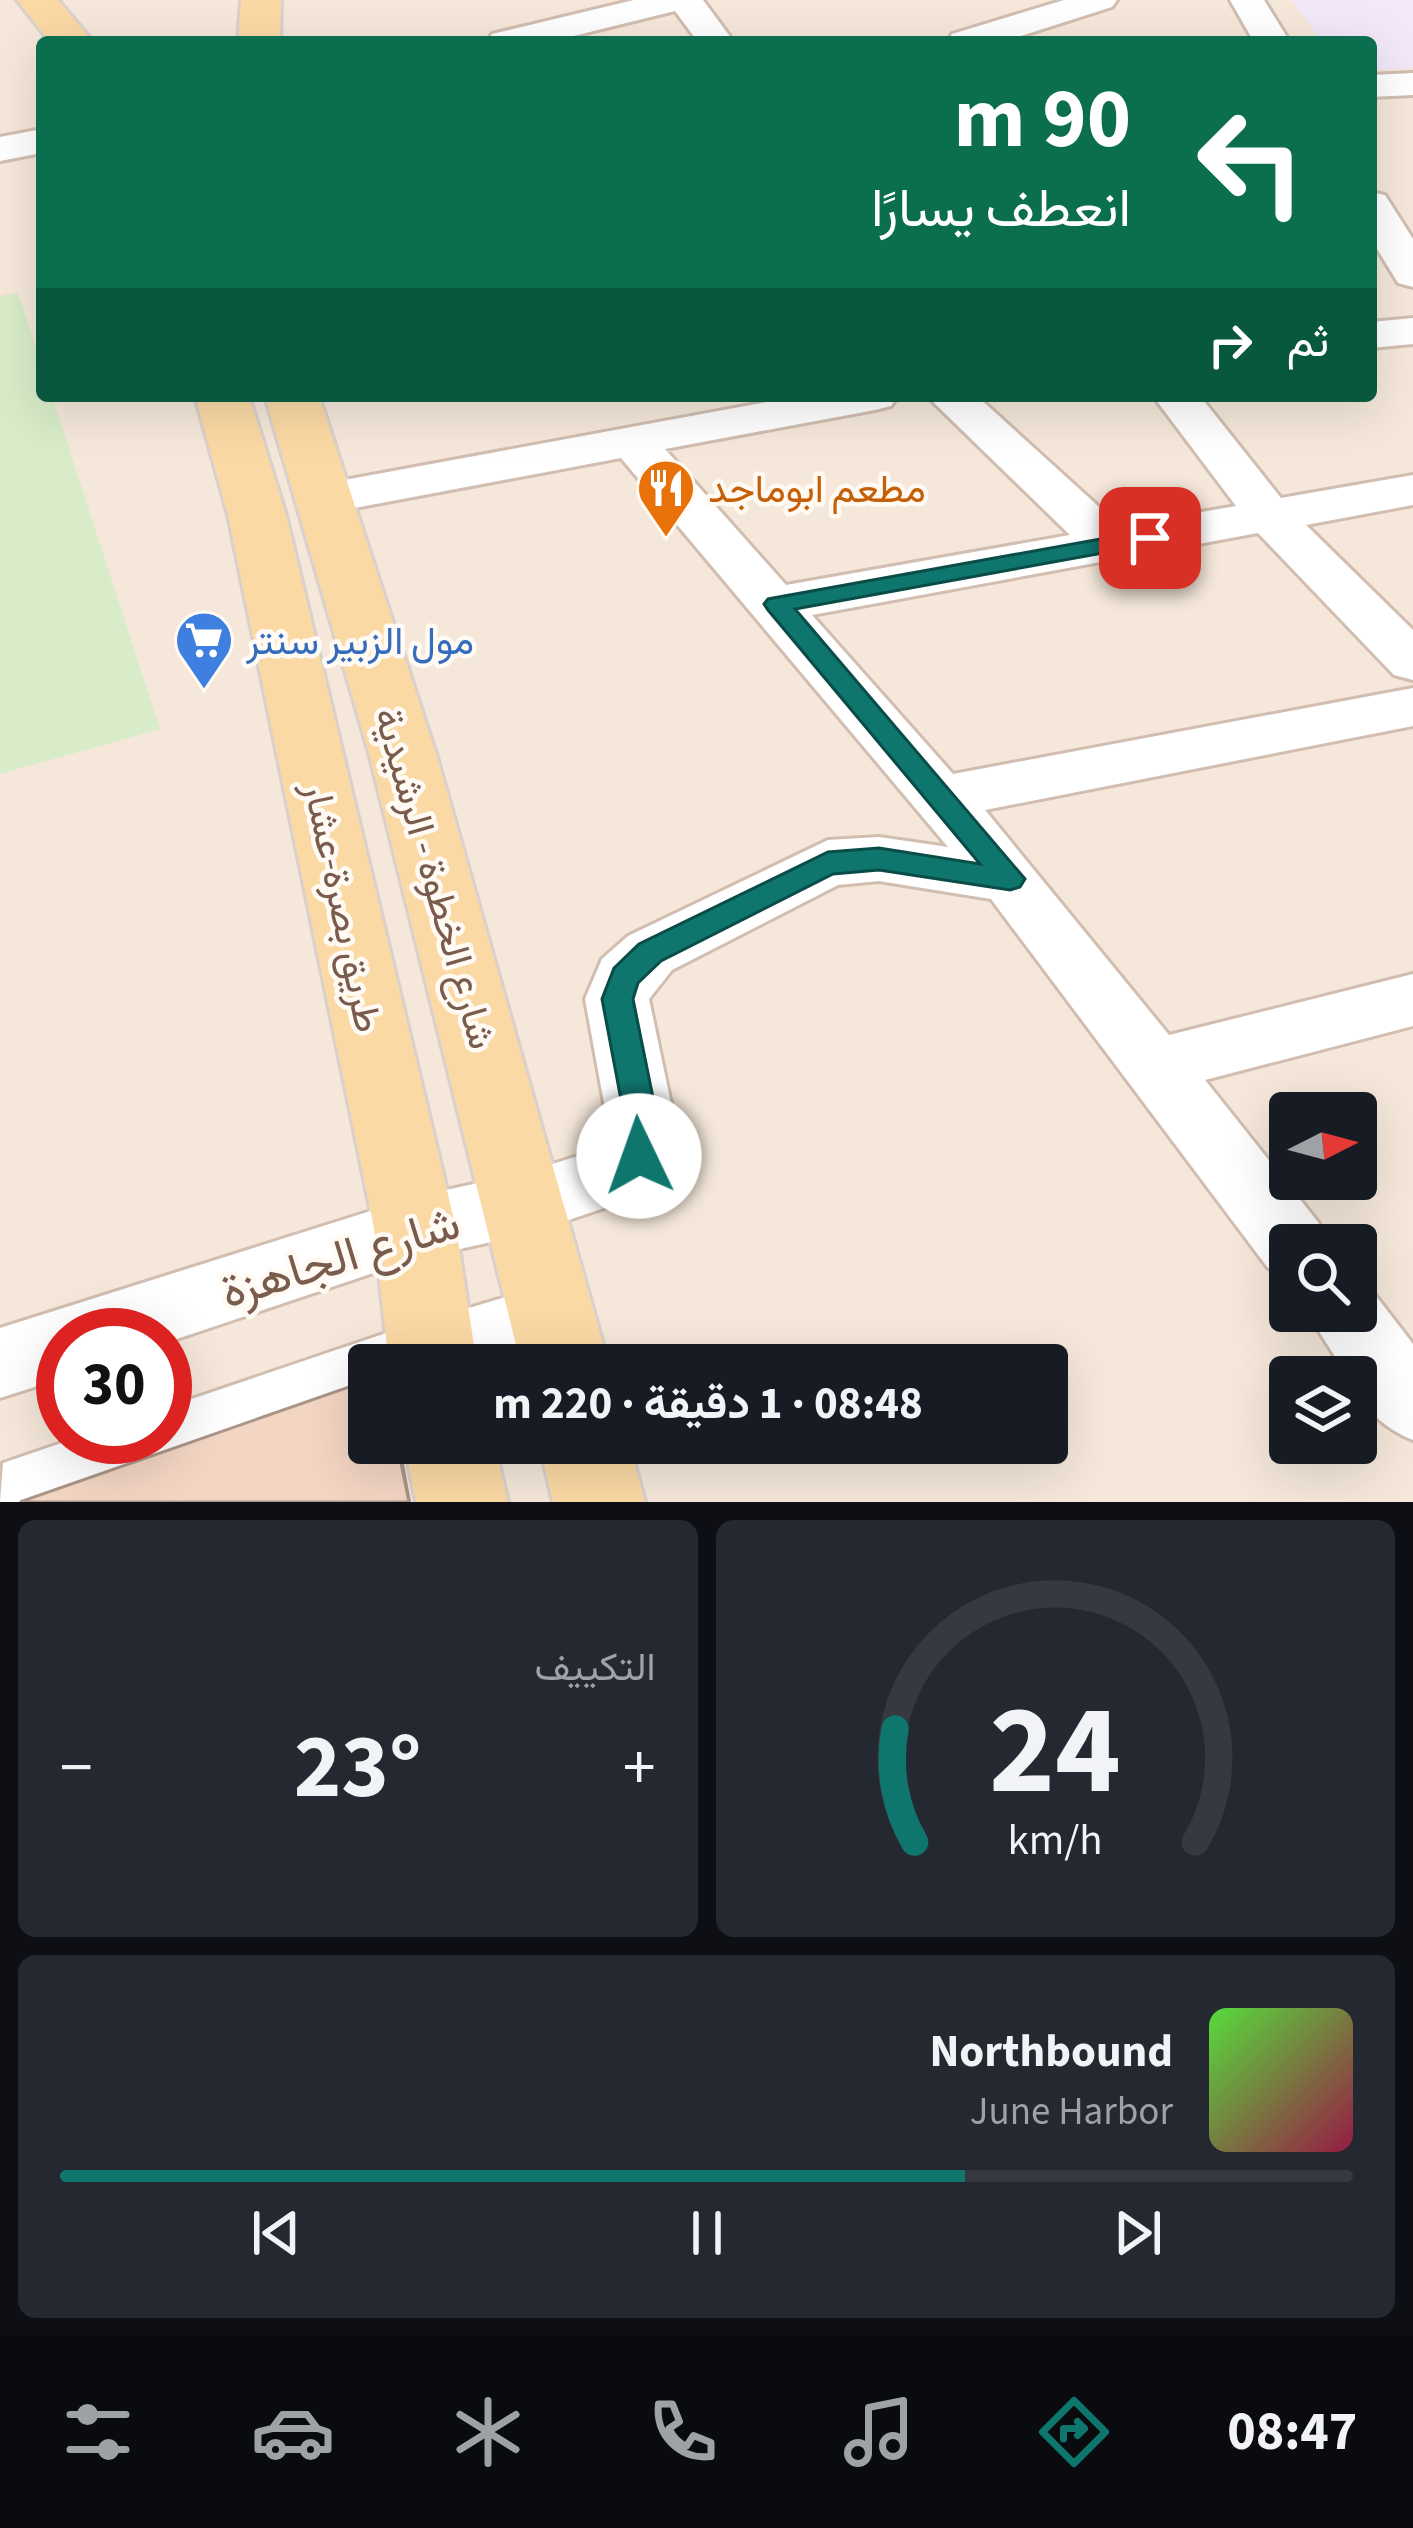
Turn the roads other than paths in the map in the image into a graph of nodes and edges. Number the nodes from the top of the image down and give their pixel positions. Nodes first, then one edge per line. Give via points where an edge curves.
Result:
1 (37, 0) edge
2 (261, 0) edge
3 (521, 0) edge
4 (681, 0) edge
5 (1100, 0) edge
6 (1247, 0) edge
7 (1035, 32) edge
8 (67, 36) edge
9 (260, 36) edge
10 (520, 36) edge
11 (528, 36) edge
12 (711, 36) edge
13 (1268, 36) edge
14 (1413, 84) edge
15 (1377, 86) edge
16 (36, 142) edge
17 (0, 149) edge
18 (1387, 211) edge
19 (1413, 274) edge
20 (1413, 331) edge
21 (1377, 334) edge
22 (843, 402) edge
23 (956, 402) edge
24 (1181, 402) edge
25 (278, 436) edge
26 (633, 442) junction
27 (1413, 490) edge
28 (1269, 516) junction
29 (1110, 545) junction
30 (777, 604) junction
31 (1413, 662) edge
32 (1413, 706) edge
33 (940, 798) junction
34 (1010, 879) junction
35 (1413, 1000) edge
36 (1157, 1065) junction
37 (527, 1203) junction
38 (1277, 1224) edge
39 (415, 1228) junction
40 (169, 1308) edge
41 (1359, 1332) edge
42 (559, 1341) edge
43 (408, 1344) edge
44 (36, 1351) edge
45 (0, 1363) edge
46 (348, 1384) edge
47 (1413, 1403) edge
48 (454, 1464) edge
49 (589, 1464) edge
50 (3, 1502) edge
51 (462, 1502) edge
52 (599, 1502) edge

1 - 8 main road
2 - 9 main road
3 - 10 street
4 - 11 street
4 - 12 street
5 - 7 street
6 - 13 street
14 - 15 street
16 - 17 street
18 - 19 street
20 - 21 street
22 - 26 street
23 - 29 street
24 - 28 street
25 - 26 street
25 - 37 main road, شارع الخطوة - الرشيدية
25 - 39 main road, طريق بصرة-عشار
26 - 30 street
27 - 28 street
28 - 29 street
28 - 31 street
29 - 30 street
30 - 33 street
32 - 33 street
33 - 34 street
34 - 36 street
34 - 37 street, شارع الجاهزة via 879,859 828,863 650,953 625,977 617,999 644,1137 639,1156 627,1171
35 - 36 street
36 - 38 street
37 - 39 street, شارع الجاهزة
37 - 42 main road, شارع الخطوة - الرشيدية
39 - 40 street, شارع الجاهزة
39 - 43 main road, طريق بصرة-عشار
41 - 47 street
44 - 45 street
46 - 50 street
48 - 51 main road
49 - 52 main road

